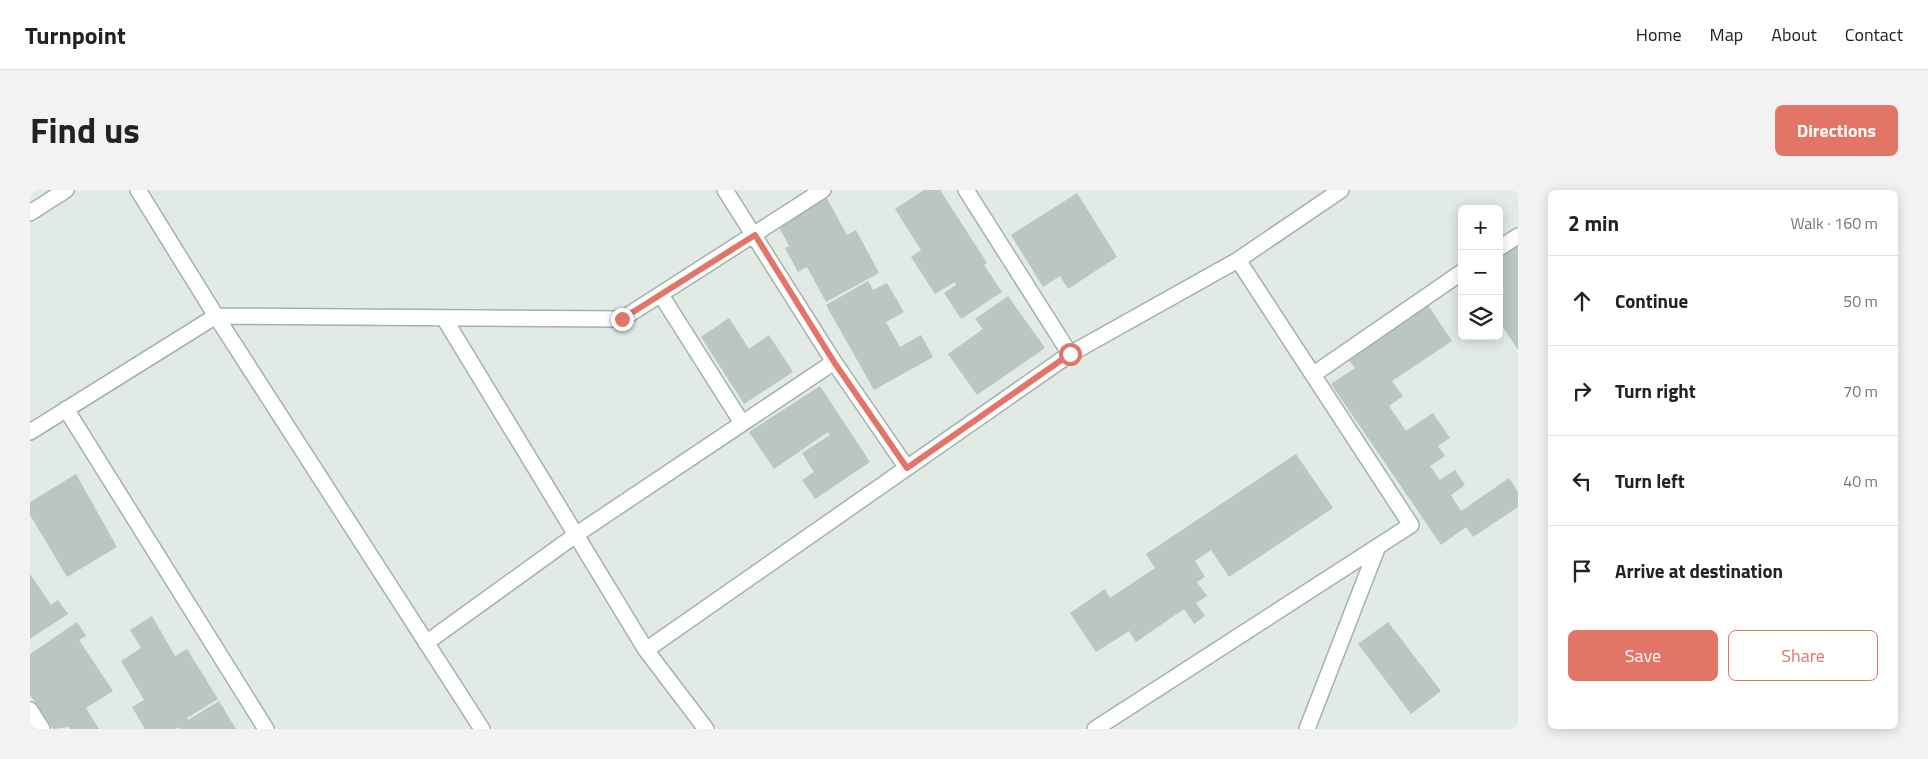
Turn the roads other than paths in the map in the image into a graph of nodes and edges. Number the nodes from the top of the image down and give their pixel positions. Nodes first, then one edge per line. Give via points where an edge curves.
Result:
1 (66, 190) edge
2 (138, 190) edge
3 (725, 190) edge
4 (823, 190) edge
5 (966, 190) edge
6 (1341, 190) edge
7 (30, 213) edge
8 (755, 235) junction
9 (1518, 236) edge
10 (1503, 245) edge
11 (1238, 260) junction
12 (1458, 275) edge
13 (661, 295) junction
14 (216, 316) junction
15 (444, 318) junction
16 (1070, 354) junction
17 (834, 362) junction
18 (1314, 374) junction
19 (66, 409) junction
20 (742, 423) junction
21 (30, 432) edge
22 (907, 468) junction
23 (577, 534) junction
24 (1378, 546) junction
25 (426, 643) junction
26 (646, 650) junction
27 (30, 710) edge
28 (42, 729) edge
29 (266, 729) edge
30 (482, 729) edge
31 (706, 729) edge
32 (1094, 729) edge
33 (1307, 729) edge

1 - 7 street
2 - 14 street
3 - 8 street
4 - 8 street
5 - 16 street
6 - 11 street
8 - 13 street
8 - 17 street
9 - 10 street
11 - 16 street
11 - 18 street
12 - 18 street
13 - 15 street via 622,319
13 - 20 street
14 - 15 street
14 - 19 street
14 - 25 street
15 - 23 street
16 - 22 street
17 - 20 street
17 - 22 street
18 - 24 street via 1411,524
19 - 21 street
19 - 29 street
20 - 23 street
22 - 26 street
23 - 25 street
23 - 26 street
24 - 32 street
24 - 33 street
25 - 30 street
26 - 31 street
27 - 28 street

